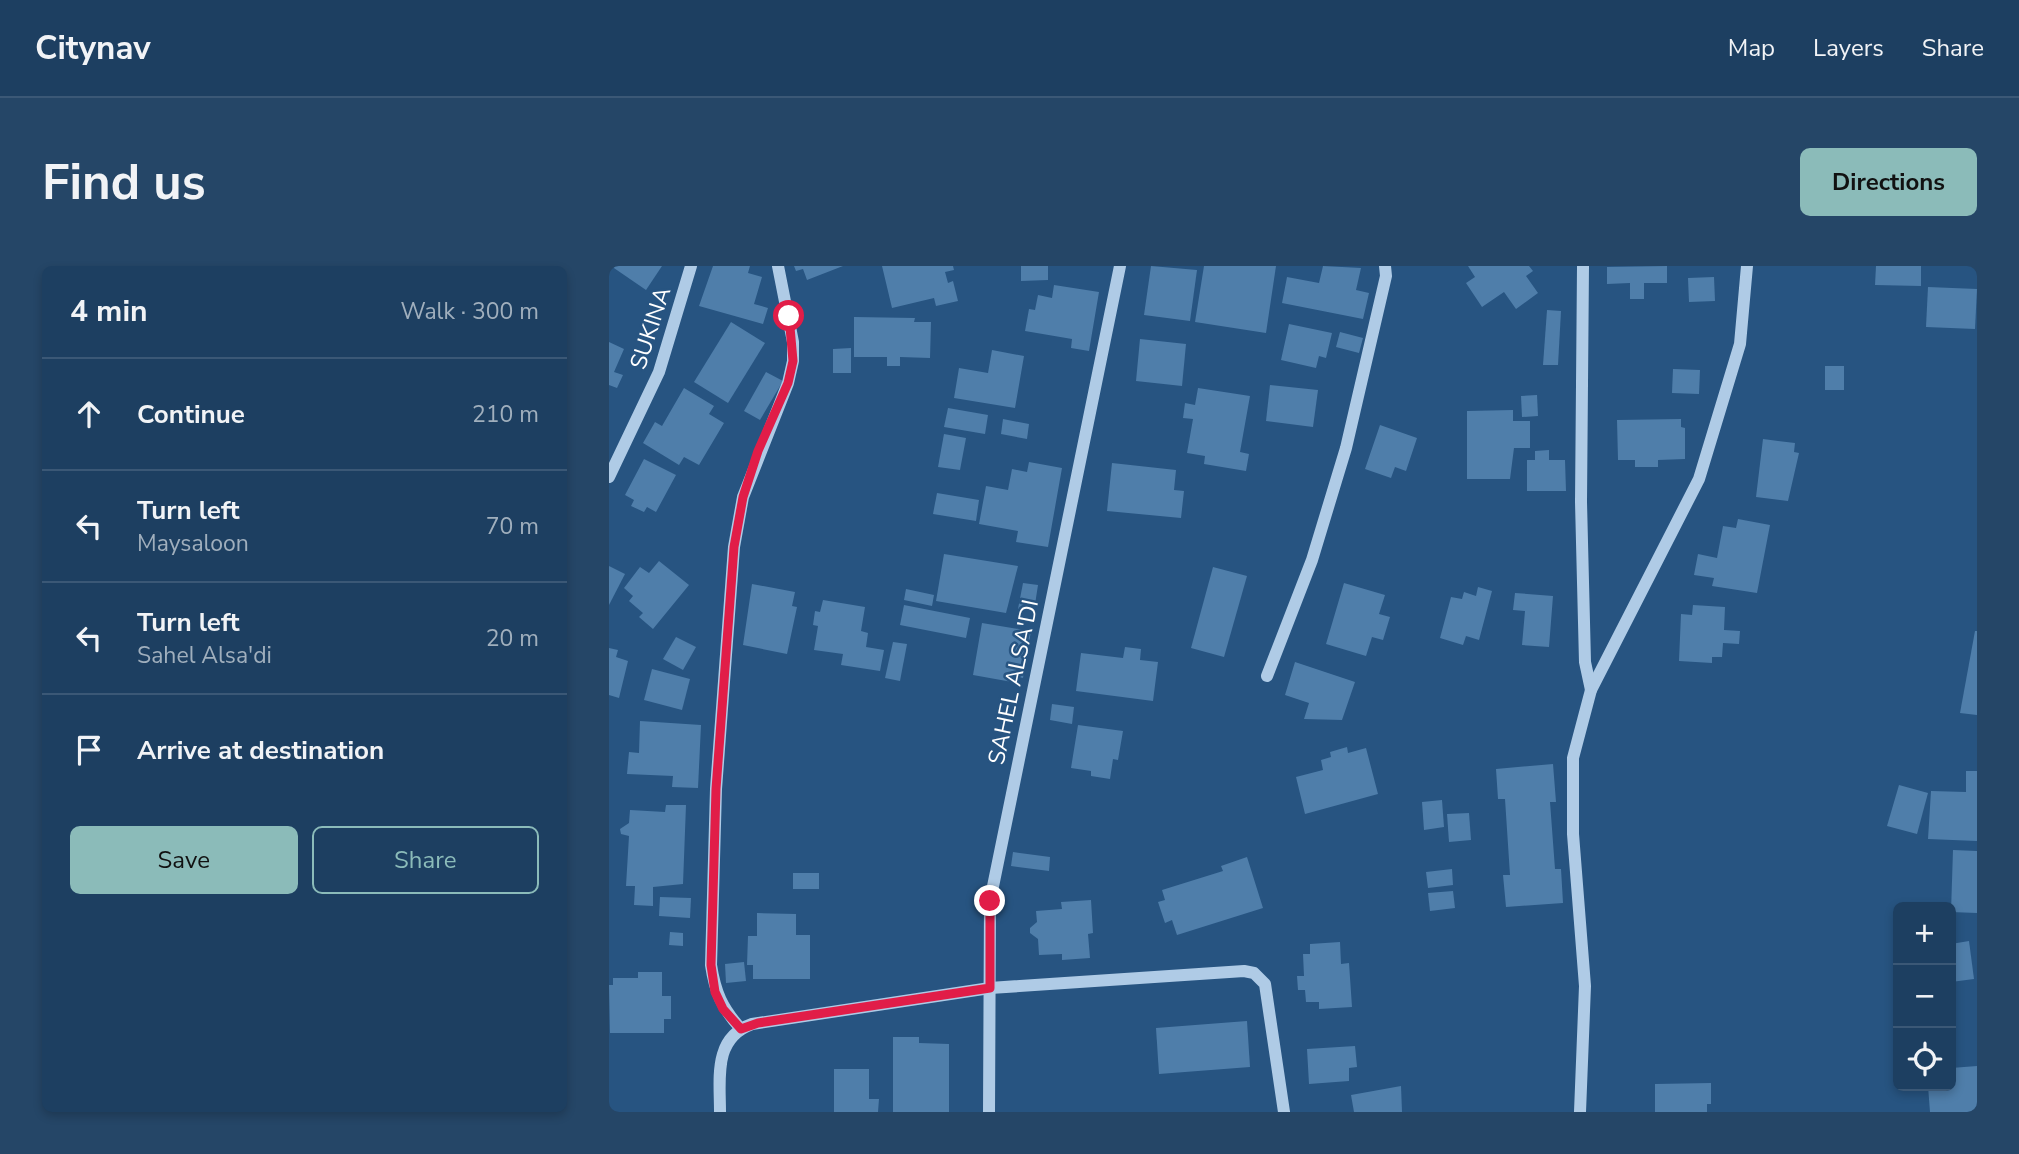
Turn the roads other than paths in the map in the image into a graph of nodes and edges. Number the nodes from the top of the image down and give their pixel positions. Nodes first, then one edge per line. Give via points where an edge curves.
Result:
1 (691, 266) edge
2 (778, 266) edge
3 (1121, 266) edge
4 (1385, 266) edge
5 (1583, 266) edge
6 (1747, 266) edge
7 (609, 477) edge
8 (1267, 676) dead end
9 (1591, 690) junction
10 (990, 988) junction
11 (741, 1029) junction
12 (720, 1112) edge
13 (989, 1112) edge
14 (1283, 1112) edge
15 (1580, 1112) edge

1 - 7 street, SUKINA via 659,372
2 - 11 street via 793,361 743,497 734,547 716,789 711,965 715,992
3 - 10 street, SAHEL ALSA'DI via 990,901
4 - 8 street via 1346,448 1312,560
5 - 9 street via 1581,502 1585,662
6 - 9 street via 1740,344 1699,479
9 - 15 street via 1573,758 1573,834 1585,986
10 - 11 street
10 - 13 street, SAHEL ALSA'DI
10 - 14 street via 1254,973 1267,993
11 - 12 street via 722,1056

